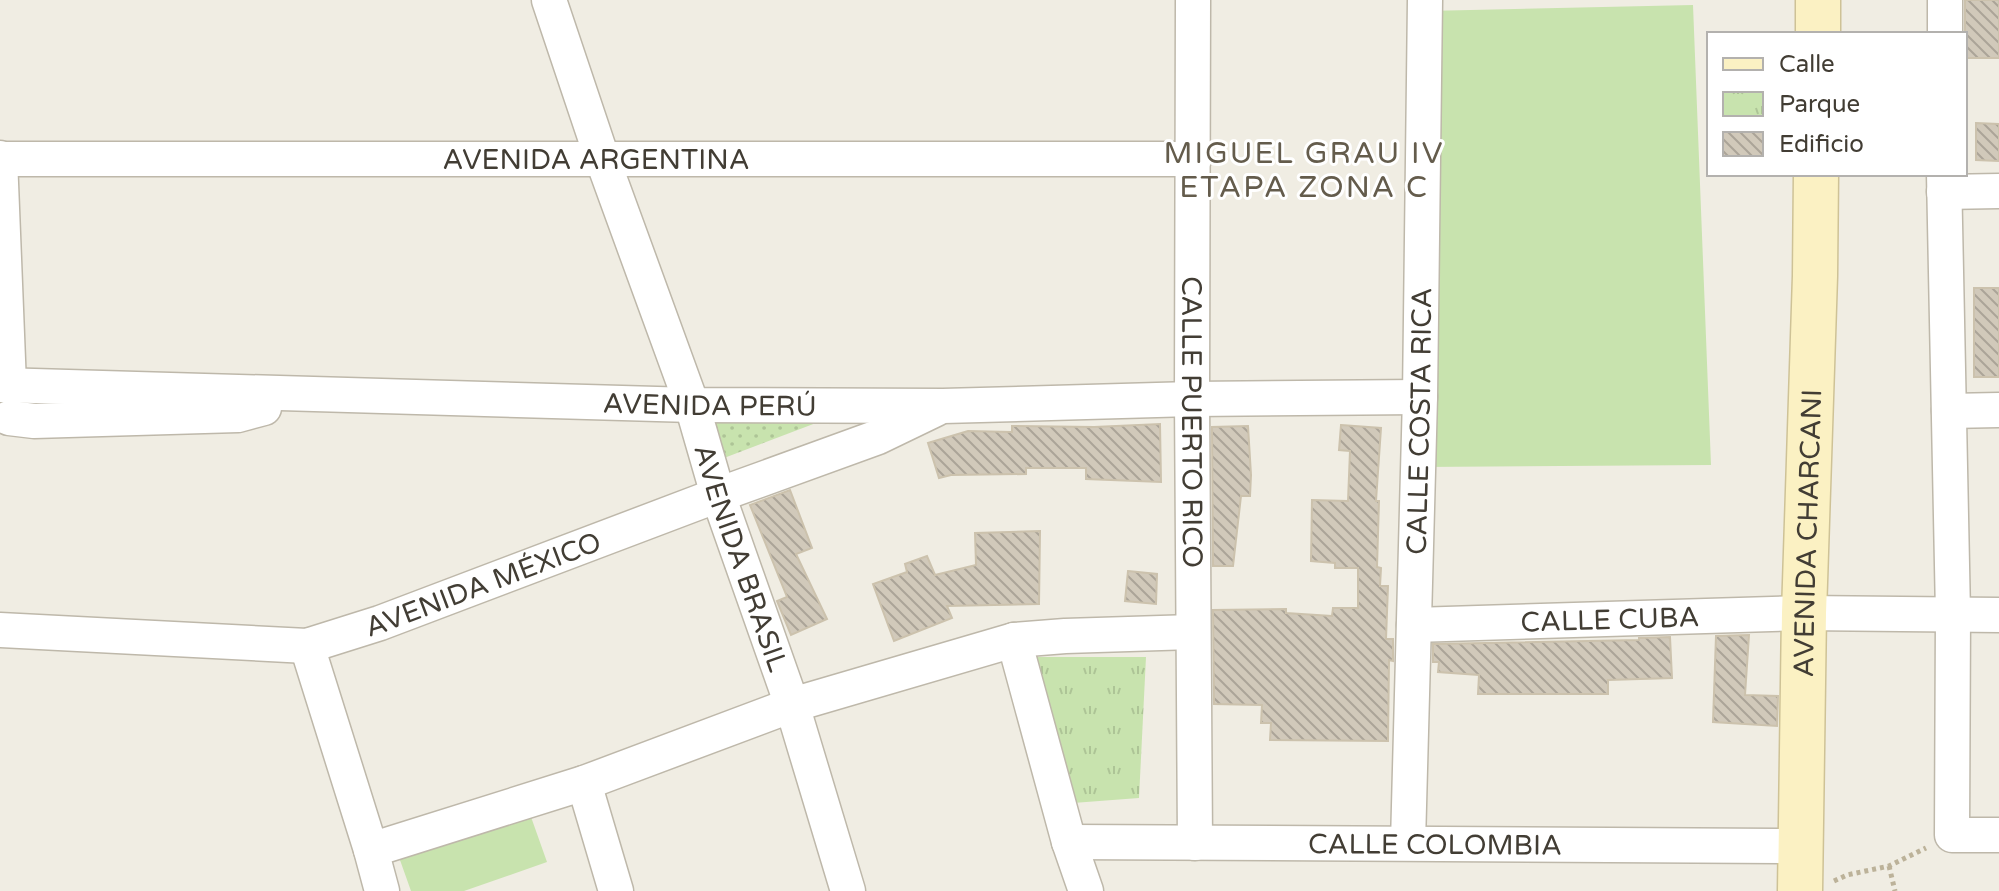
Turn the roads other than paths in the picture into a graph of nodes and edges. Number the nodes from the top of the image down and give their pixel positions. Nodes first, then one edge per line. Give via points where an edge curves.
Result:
1 (549, 0) edge
2 (1193, 0) edge
3 (1425, 0) edge
4 (1818, 0) edge
5 (1945, 0) edge
6 (1818, 32) edge
7 (1945, 32) edge
8 (602, 158) junction
9 (0, 159) edge
10 (1194, 159) junction
11 (1816, 176) edge
12 (1944, 183) edge
13 (1999, 191) edge
14 (6, 396) edge
15 (1420, 397) junction
16 (1192, 399) junction
17 (692, 405) junction
18 (943, 406) junction
19 (1999, 410) edge
20 (1949, 411) junction
21 (718, 495) junction
22 (1804, 613) junction
23 (1953, 614) junction
24 (1999, 615) edge
25 (1414, 625) junction
26 (0, 630) edge
27 (1193, 632) junction
28 (1014, 640) junction
29 (307, 646) junction
30 (792, 705) junction
31 (584, 783) junction
32 (1999, 835) edge
33 (1069, 842) junction
34 (1195, 843) junction
35 (1408, 843) junction
36 (1800, 846) junction
37 (371, 850) junction
38 (1811, 888) edge
39 (382, 891) edge
40 (616, 891) edge
41 (848, 891) edge
42 (1086, 891) edge

1 - 8 street, AVENIDA BRASIL
2 - 10 street, CALLE PUERTO RICO
3 - 15 street, CALLE COSTA RICA
4 - 6 street
5 - 7 street
8 - 9 street, AVENIDA ARGENTINA
8 - 10 street, AVENIDA ARGENTINA
8 - 17 street, AVENIDA BRASIL
9 - 14 street
10 - 16 street, CALLE PUERTO RICO
11 - 22 street, AVENIDA CHARCANI
12 - 13 street
12 - 20 street
14 - 17 street, AVENIDA PERÚ via 34,421 238,415 318,394
15 - 16 street, AVENIDA PERÚ
15 - 25 street, CALLE COSTA RICA
16 - 18 street, AVENIDA PERÚ
16 - 27 street, CALLE PUERTO RICO
17 - 18 street, AVENIDA PERÚ
17 - 21 street, AVENIDA BRASIL
18 - 21 street, AVENIDA MÉXICO via 878,437
19 - 20 street
20 - 23 street
21 - 29 street, AVENIDA MÉXICO
21 - 30 street, AVENIDA BRASIL
22 - 23 street, CALLE CUBA
22 - 25 street, CALLE CUBA
22 - 36 street, AVENIDA CHARCANI
23 - 24 street, CALLE CUBA
23 - 32 street via 1952,835
25 - 35 street, CALLE COSTA RICA
26 - 29 street, AVENIDA MÉXICO
27 - 28 street
27 - 34 street, CALLE PUERTO RICO
28 - 30 street
28 - 33 street
29 - 37 street
30 - 31 street
30 - 41 street, AVENIDA BRASIL
31 - 37 street
31 - 40 street
33 - 34 street, CALLE COLOMBIA
33 - 42 street
34 - 35 street, CALLE COLOMBIA
35 - 36 street, CALLE COLOMBIA
36 - 38 street, AVENIDA CHARCANI
37 - 39 street

